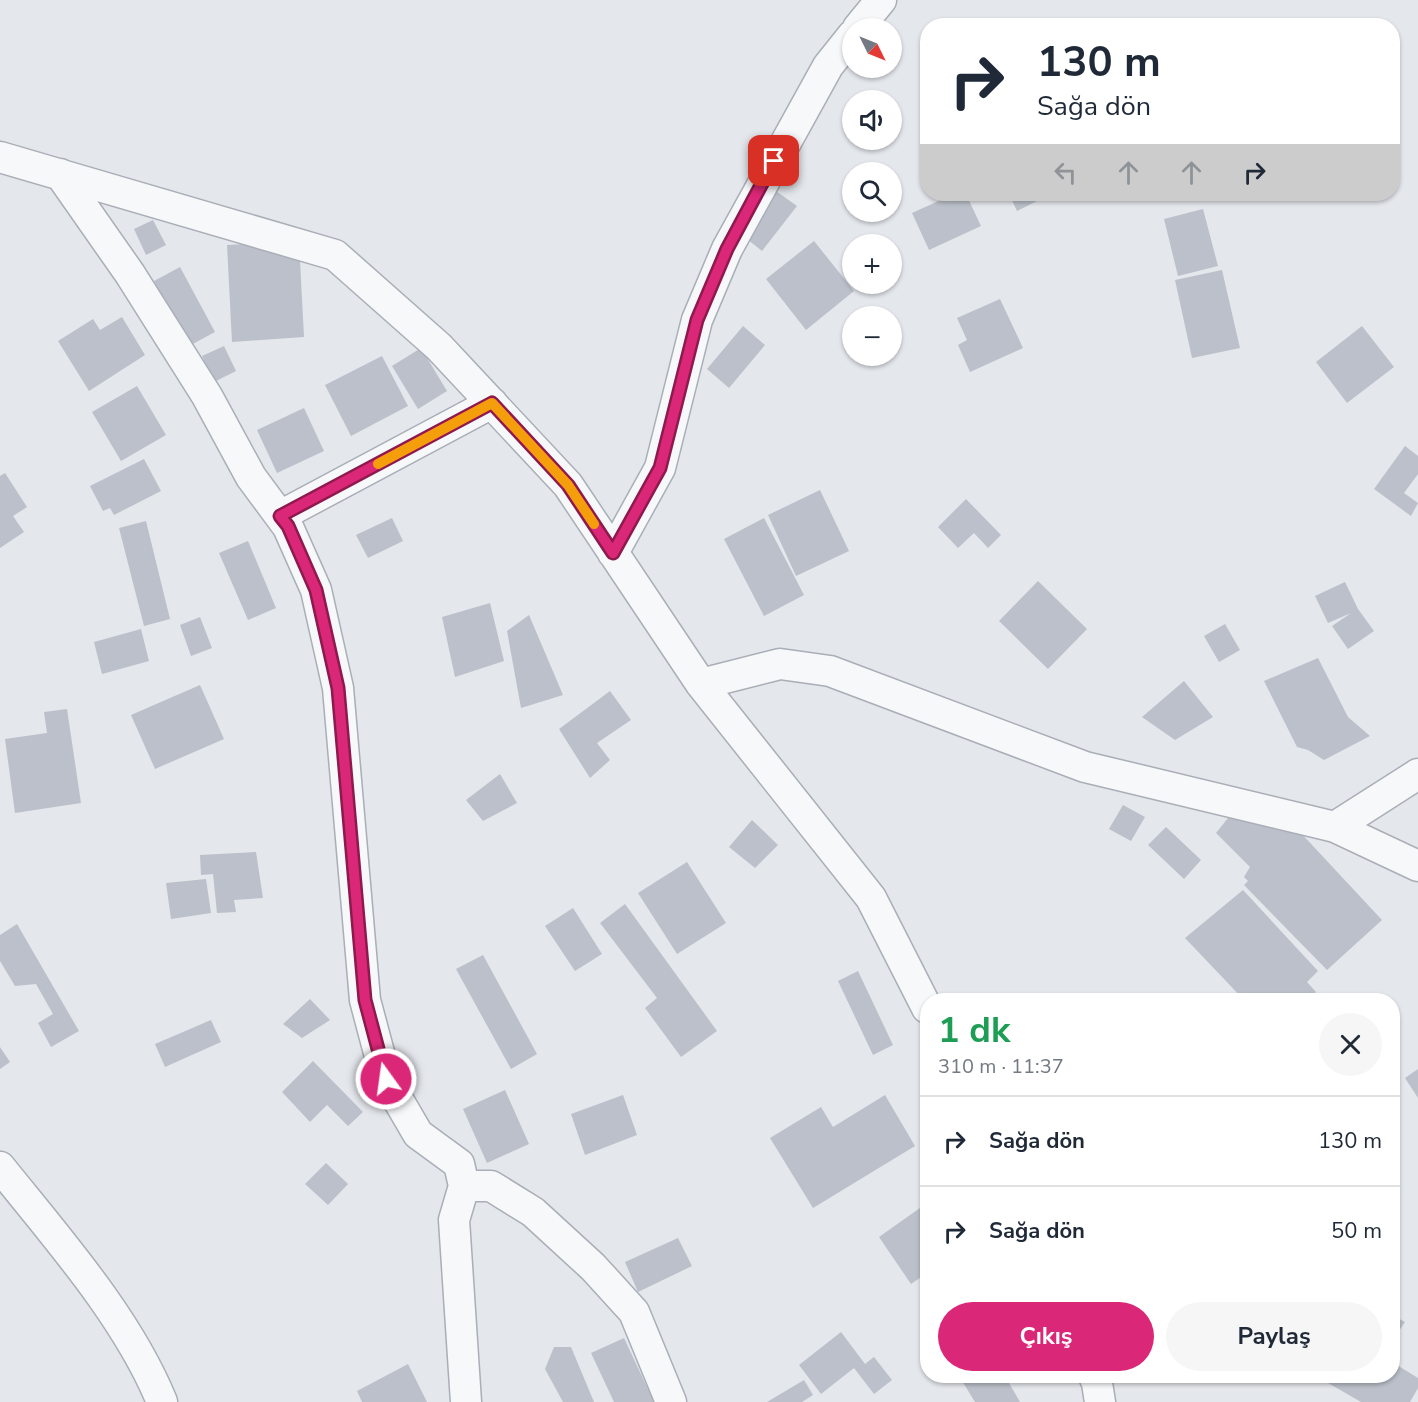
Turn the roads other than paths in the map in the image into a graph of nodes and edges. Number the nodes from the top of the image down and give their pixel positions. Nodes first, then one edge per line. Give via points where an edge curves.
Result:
1 (881, 0) edge
2 (866, 18) edge
3 (842, 48) edge
4 (0, 157) edge
5 (60, 174) junction
6 (492, 403) junction
7 (280, 516) junction
8 (613, 553) junction
9 (701, 684) junction
10 (1418, 774) edge
11 (1335, 827) junction
12 (1418, 866) edge
13 (920, 994) edge
14 (0, 1167) edge
15 (464, 1186) junction
16 (1096, 1383) edge
17 (162, 1402) edge
18 (466, 1402) edge
19 (671, 1402) edge
20 (1100, 1402) edge

1 - 2 street
3 - 8 street via 828,66 727,249 697,320 660,468
4 - 5 street
5 - 6 street via 335,255 439,347
5 - 7 street via 130,274 207,396 251,477
6 - 7 street
6 - 8 street via 568,485
7 - 15 street via 316,590 338,688 365,1000 386,1079 418,1134 459,1164
8 - 9 street
9 - 11 street via 780,664 830,671 1085,767
9 - 13 street via 871,898
10 - 11 street
11 - 12 street
14 - 17 street via 75,1260 148,1367
15 - 18 street via 454,1220
15 - 19 street via 490,1186 533,1212 593,1268 634,1312
16 - 20 street

